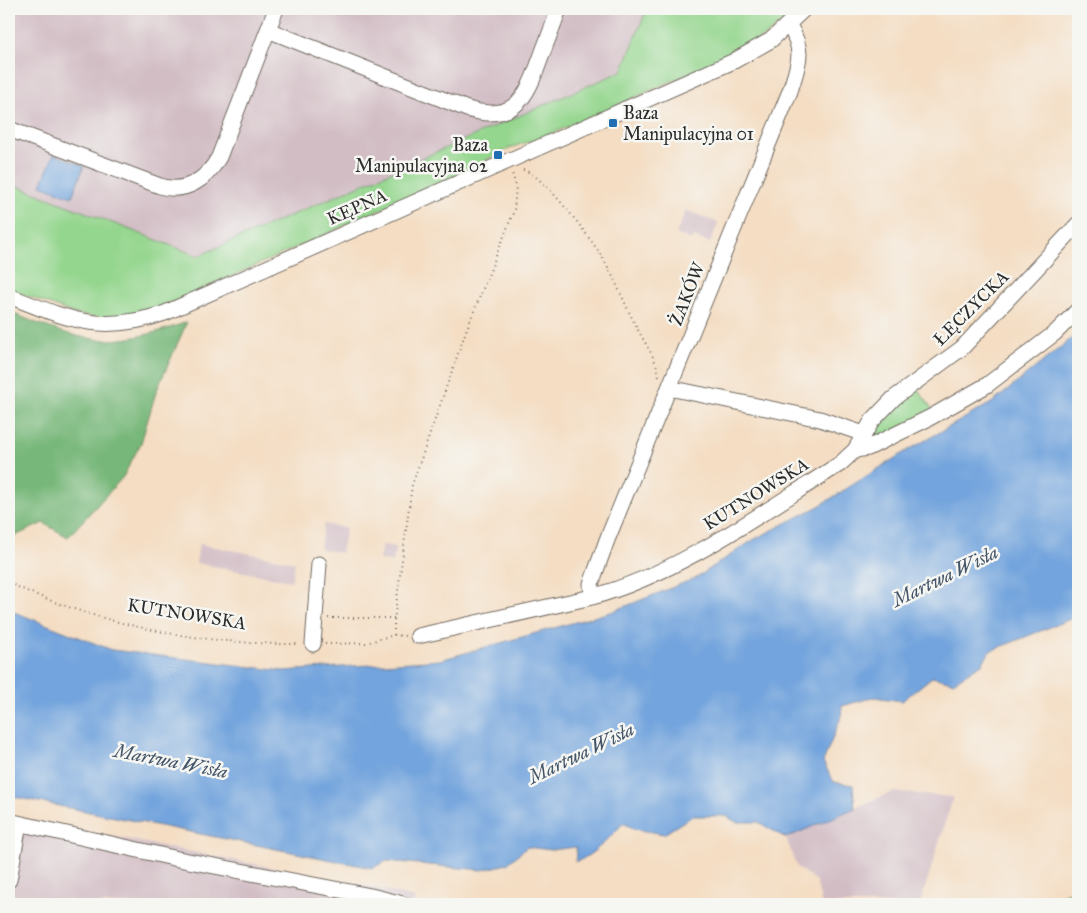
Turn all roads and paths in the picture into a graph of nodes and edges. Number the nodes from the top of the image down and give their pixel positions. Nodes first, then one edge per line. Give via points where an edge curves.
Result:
1 (276, 9) edge
2 (559, 9) edge
3 (804, 9) edge
4 (789, 25) junction
5 (268, 30) junction
6 (9, 129) edge
7 (509, 164) junction
8 (1078, 224) edge
9 (9, 296) edge
10 (1078, 310) edge
11 (669, 388) junction
12 (864, 434) junction
13 (855, 450) junction
14 (319, 564) dead end
15 (9, 583) edge
16 (592, 598) junction
17 (315, 618) junction
18 (394, 618) junction
19 (418, 636) dead end
20 (313, 644) junction
21 (14, 823) edge
22 (9, 880) edge
23 (403, 904) edge

1 - 5 street
2 - 5 street via 527,93 515,106 489,113 467,109
3 - 4 street
4 - 7 street, KĘPNA via 771,40 734,61
4 - 11 street, ŻAKÓW via 801,52 790,90
5 - 6 street via 216,164 207,175 189,186 175,189 160,186
7 - 9 street, KĘPNA via 146,320 107,325 82,322
7 - 11 path via 528,171 546,184 600,253 652,353 660,377
7 - 18 path via 516,186 514,212 466,332 412,485
8 - 12 street, ŁĘCZYCKA via 962,348 894,398
10 - 13 street, KUTNOWSKA via 1048,339 987,385 922,422 868,448
11 - 12 street via 820,419
11 - 16 street, ŻAKÓW via 593,577
12 - 13 street, ŁĘCZYCKA
13 - 16 street, KUTNOWSKA via 840,464 677,563
14 - 17 street
15 - 20 path, KUTNOWSKA via 104,619 162,632 234,644
16 - 19 street, KUTNOWSKA
17 - 18 path
17 - 20 street
18 - 20 path, KUTNOWSKA via 394,635 366,643
21 - 22 street
21 - 23 street

